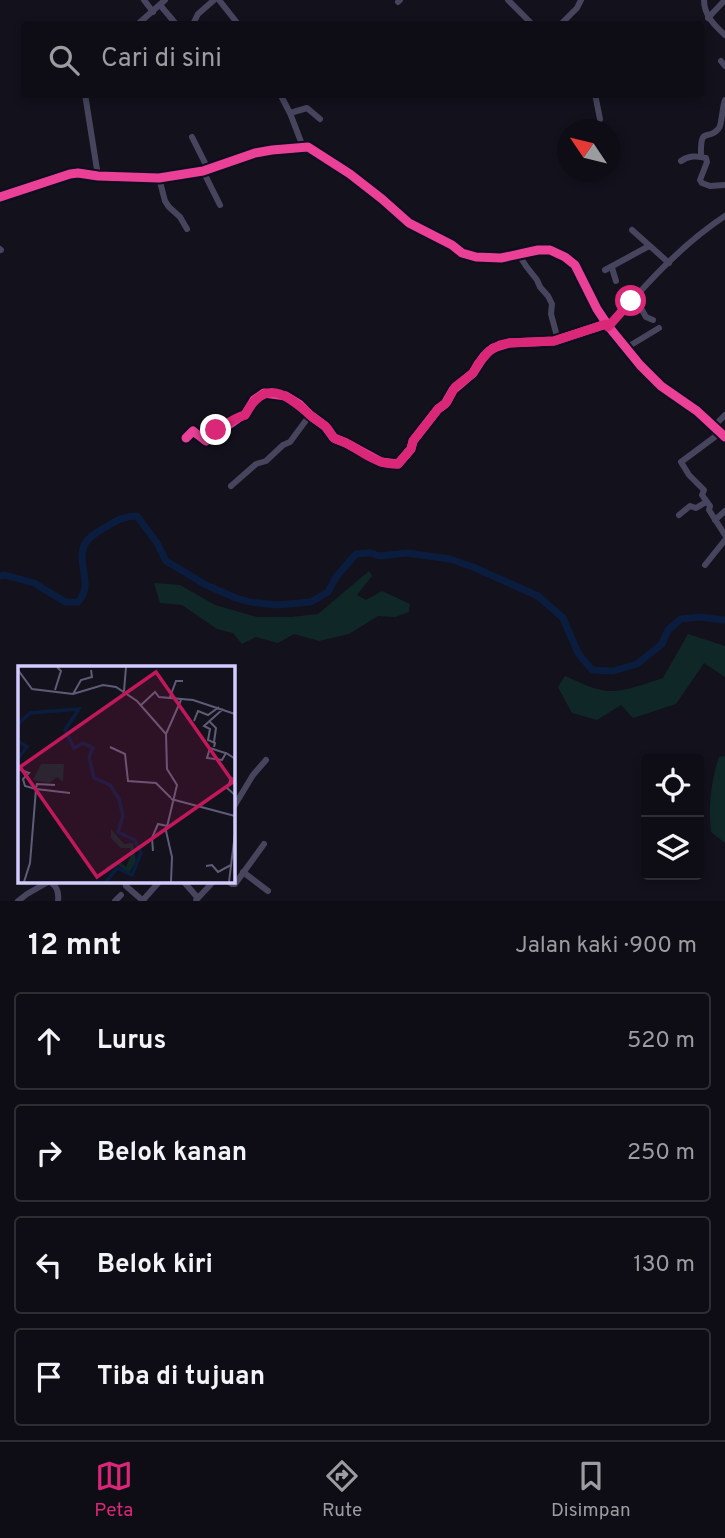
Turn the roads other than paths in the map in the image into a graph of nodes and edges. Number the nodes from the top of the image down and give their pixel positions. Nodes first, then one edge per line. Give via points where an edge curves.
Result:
1 (144, 0) edge
2 (217, 0) edge
3 (508, 0) edge
4 (582, 0) edge
5 (704, 0) edge
6 (725, 1) edge
7 (162, 3) edge
8 (153, 12) junction
9 (708, 18) junction
10 (142, 21) edge
11 (174, 21) edge
12 (194, 21) edge
13 (235, 21) edge
14 (529, 21) edge
15 (565, 21) edge
16 (725, 35) edge
17 (86, 98) edge
18 (282, 98) edge
19 (596, 98) edge
20 (725, 100) edge
21 (290, 113) junction
22 (320, 119) dead end
23 (600, 119) dead end
24 (192, 138) dead end
25 (303, 147) junction
26 (701, 157) junction
27 (681, 161) dead end
28 (206, 170) junction
29 (98, 176) junction
30 (159, 178) junction
31 (725, 185) edge
32 (0, 197) edge
33 (220, 205) dead end
34 (725, 216) edge
35 (187, 229) dead end
36 (632, 230) dead end
37 (649, 246) junction
38 (519, 255) junction
39 (669, 263) junction
40 (616, 281) dead end
41 (632, 300) junction
42 (653, 320) dead end
43 (607, 325) junction
44 (659, 328) dead end
45 (558, 340) junction
46 (626, 348) junction
47 (310, 415) junction
48 (725, 415) edge
49 (713, 426) junction
50 (723, 435) edge
51 (186, 438) dead end
52 (231, 486) dead end
53 (706, 502) junction
54 (725, 511) edge
55 (679, 515) dead end
56 (715, 520) junction
57 (725, 534) edge
58 (725, 540) edge
59 (705, 565) dead end
60 (266, 760) dead end
61 (234, 806) edge
62 (264, 844) dead end
63 (243, 872) junction
64 (45, 884) edge
65 (52, 884) edge
66 (126, 884) edge
67 (157, 884) edge
68 (185, 884) edge
69 (211, 884) edge
70 (234, 884) edge
71 (268, 891) dead end
72 (121, 895) dead end
73 (60, 900) edge
74 (143, 900) edge
75 (197, 900) edge
76 (18, 901) edge
77 (115, 901) edge

1 - 8 street
2 - 12 street
2 - 13 street
3 - 14 street
4 - 15 street
5 - 9 street
6 - 9 street
7 - 8 street
7 - 11 street
8 - 10 street
9 - 16 street
17 - 29 street
18 - 21 street
19 - 23 street
20 - 26 street via 720,127 701,140
21 - 22 street via 307,108
21 - 25 street
24 - 28 street
25 - 28 street via 255,153
25 - 38 street via 327,159 409,223 462,253 482,258
26 - 27 street
26 - 31 street via 708,160 702,183
28 - 30 street
28 - 33 street
29 - 30 street
29 - 32 street via 69,174
30 - 35 street via 165,201
34 - 39 street
36 - 37 street
37 - 39 street
37 - 40 street via 609,269
38 - 43 street via 550,250 571,261
38 - 45 street via 552,304
39 - 41 street
41 - 42 street
41 - 43 street
43 - 45 street
43 - 46 street
44 - 46 street
45 - 47 street via 493,348 455,387 398,464 381,462 336,439
46 - 49 street via 661,386
47 - 51 street via 286,396 264,393 245,415 216,430 206,441 192,431
47 - 52 street via 290,442
48 - 49 street
49 - 50 street
50 - 53 street via 681,462 704,490
53 - 55 street
53 - 56 street
54 - 56 street
56 - 57 street
58 - 59 street
60 - 61 street
62 - 63 street
63 - 70 street
63 - 71 street
64 - 76 street
65 - 73 street
66 - 74 street
67 - 74 street
68 - 75 street
69 - 75 street
72 - 77 street

